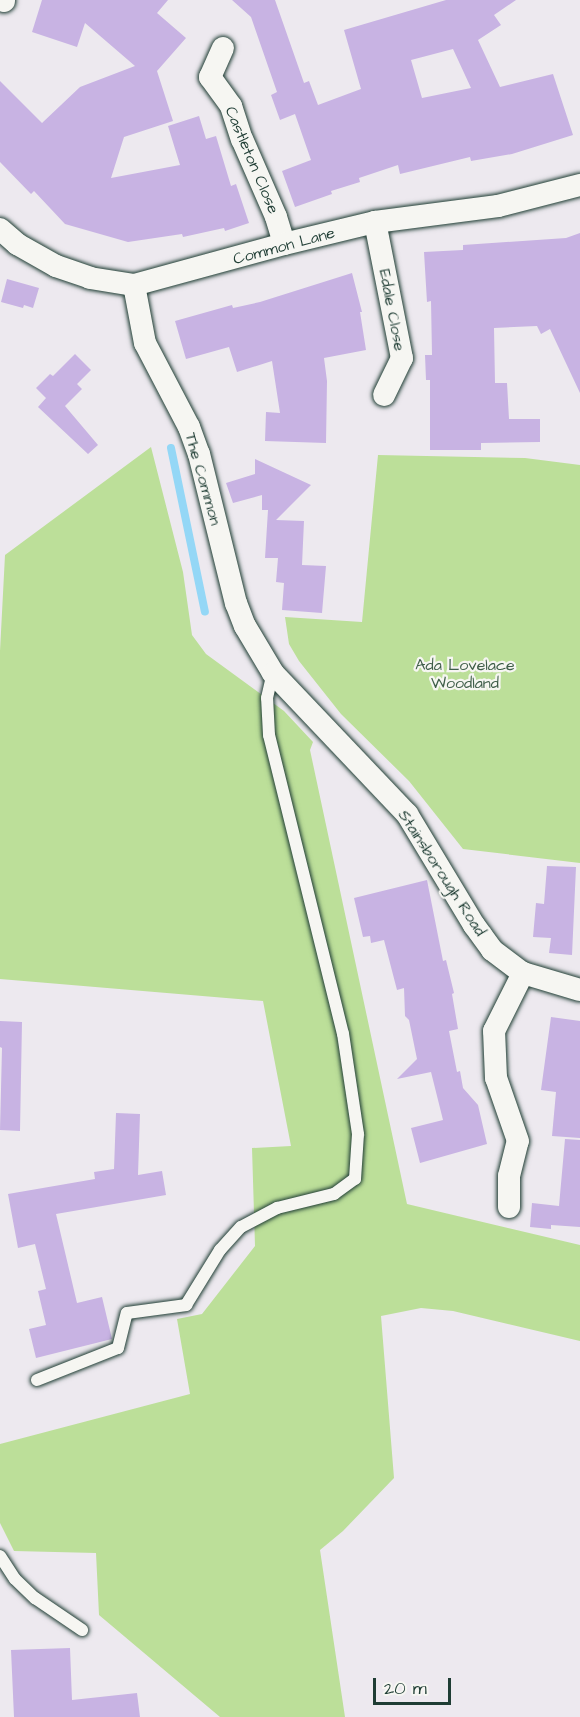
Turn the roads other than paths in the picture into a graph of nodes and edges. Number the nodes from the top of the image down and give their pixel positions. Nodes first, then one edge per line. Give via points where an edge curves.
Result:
1 (223, 48) dead end
2 (580, 185) edge
3 (375, 222) junction
4 (0, 229) edge
5 (284, 244) junction
6 (134, 285) junction
7 (384, 395) dead end
8 (273, 673) junction
9 (522, 973) junction
10 (580, 990) edge
11 (509, 1207) dead end
12 (37, 1380) dead end
13 (0, 1556) edge
14 (82, 1630) dead end

1 - 5 street, Castleton Close via 210,77 231,106
2 - 3 street, Common Lane via 498,206
3 - 5 street, Common Lane
3 - 7 street, Edale Close via 402,358
4 - 6 street, Common Lane via 17,244 56,266 90,278
5 - 6 street, Common Lane
6 - 8 street, The Common via 145,343 199,454 236,603
8 - 9 street, Stainsborough Road via 407,814 492,950
8 - 12 lane via 267,698 269,735 343,1034 358,1134 355,1179 334,1194 277,1208 241,1227 220,1250 186,1305 127,1313 118,1348
9 - 10 street, Stainsborough Road
9 - 11 street via 494,1031 496,1078 518,1141 509,1176
13 - 14 lane via 35,1599

